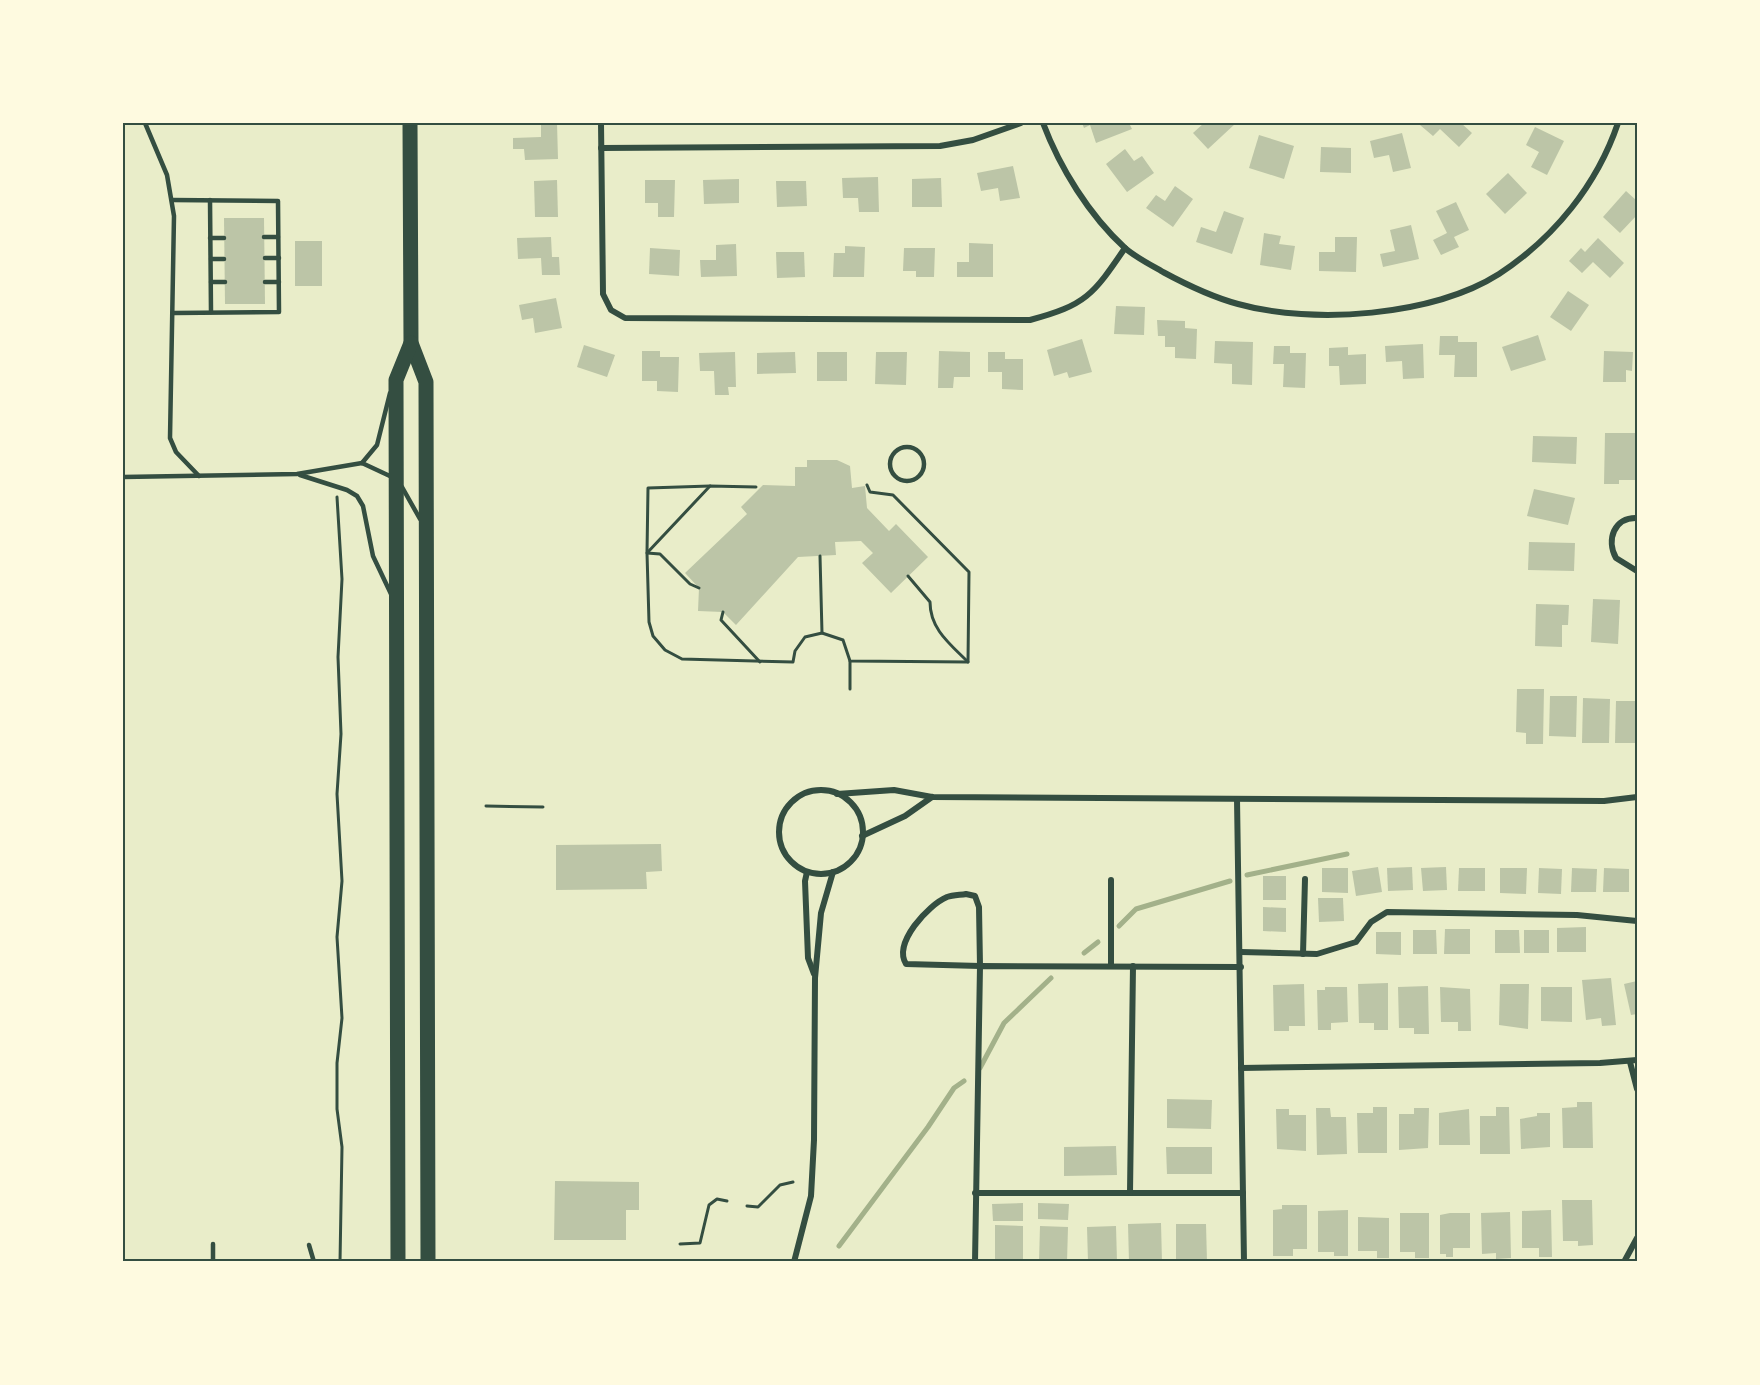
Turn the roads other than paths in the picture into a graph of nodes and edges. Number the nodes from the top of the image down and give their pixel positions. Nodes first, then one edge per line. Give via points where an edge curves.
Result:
1 (145, 123) edge
2 (410, 123) edge
3 (601, 123) edge
4 (1021, 123) edge
5 (1043, 123) edge
6 (1618, 123) edge
7 (601, 148) junction
8 (172, 200) junction
9 (210, 200) junction
10 (264, 237) dead end
11 (278, 237) junction
12 (210, 238) junction
13 (224, 238) dead end
14 (1125, 248) junction
15 (264, 258) dead end
16 (279, 258) junction
17 (211, 259) junction
18 (224, 259) dead end
19 (211, 282) junction
20 (225, 282) dead end
21 (265, 282) dead end
22 (279, 282) junction
23 (211, 312) junction
24 (174, 313) junction
25 (411, 343) junction
26 (396, 380) junction
27 (362, 463) junction
28 (297, 474) junction
29 (199, 476) junction
30 (123, 477) edge
31 (396, 478) junction
32 (909, 481) joint
33 (1637, 518) edge
34 (427, 530) junction
35 (1637, 571) edge
36 (396, 605) junction
37 (837, 794) junction
38 (932, 797) junction
39 (1637, 797) edge
40 (1238, 799) junction
41 (862, 836) junction
42 (807, 872) junction
43 (833, 872) junction
44 (1305, 879) dead end
45 (1111, 880) dead end
46 (1637, 921) edge
47 (1241, 952) junction
48 (1303, 954) junction
49 (980, 966) junction
50 (1111, 966) junction
51 (1133, 966) junction
52 (1241, 967) junction
53 (815, 978) junction
54 (1634, 1061) edge
55 (1241, 1068) junction
56 (1637, 1089) edge
57 (975, 1193) junction
58 (1130, 1193) junction
59 (1243, 1193) junction
60 (1637, 1238) edge
61 (213, 1244) dead end
62 (309, 1245) dead end
63 (213, 1262) edge
64 (314, 1262) edge
65 (398, 1262) edge
66 (428, 1262) edge
67 (794, 1262) edge
68 (975, 1262) edge
69 (1244, 1262) edge
70 (1624, 1262) edge

1 - 8 lane via 167,175
2 - 25 main road
3 - 7 street
4 - 7 street via 973,140 940,146
5 - 14 street via 1067,175
6 - 14 street via 1574,207 1545,237 1499,274 1463,292 1417,305 1354,314 1291,312 1239,304 1195,289
7 - 14 street via 603,294 611,309 625,318 1030,320 1062,311 1091,294
8 - 9 lane
8 - 24 lane
9 - 11 lane via 278,201
9 - 12 lane
10 - 11 lane
11 - 16 lane
12 - 13 lane
12 - 17 lane
15 - 16 lane
16 - 22 lane
17 - 18 lane
17 - 19 lane
19 - 20 lane
19 - 23 lane
21 - 22 lane
22 - 23 lane via 279,312
23 - 24 lane
24 - 29 lane via 170,438 176,452
25 - 26 main road
25 - 34 main road via 426,382
26 - 27 lane via 377,445
26 - 31 main road
27 - 28 lane
27 - 31 lane
28 - 29 lane
28 - 36 lane via 357,496 363,506 373,556
29 - 30 lane
31 - 34 lane
31 - 36 main road
32 - 32 lane via 899,480 890,464 893,454 901,448 919,452 924,460 924,470
33 - 35 street via 1621,521 1611,542 1616,558
34 - 66 main road
36 - 65 main road
37 - 38 street via 894,790
37 - 41 street via 857,811
37 - 42 street via 810,791 797,797 780,820 781,845 787,857
38 - 40 street
38 - 41 street via 905,816
39 - 40 street via 1604,801
40 - 47 street
41 - 43 street via 853,858
42 - 43 street
42 - 53 street via 808,958
43 - 53 street via 821,914
44 - 48 street
45 - 50 street
46 - 48 street via 1576,915 1387,912 1371,921 1356,942 1317,954
47 - 48 street
47 - 52 street
49 - 49 street via 979,907 975,896 966,894 947,897 928,912 911,931 901,956 906,964
49 - 50 street
49 - 57 street
50 - 51 street
51 - 52 street
51 - 58 street
52 - 55 street
53 - 67 street via 811,1196
54 - 55 street
54 - 56 street
55 - 59 street
57 - 58 street
57 - 68 street
58 - 59 street
59 - 69 street
60 - 70 street
61 - 63 lane
62 - 64 lane

